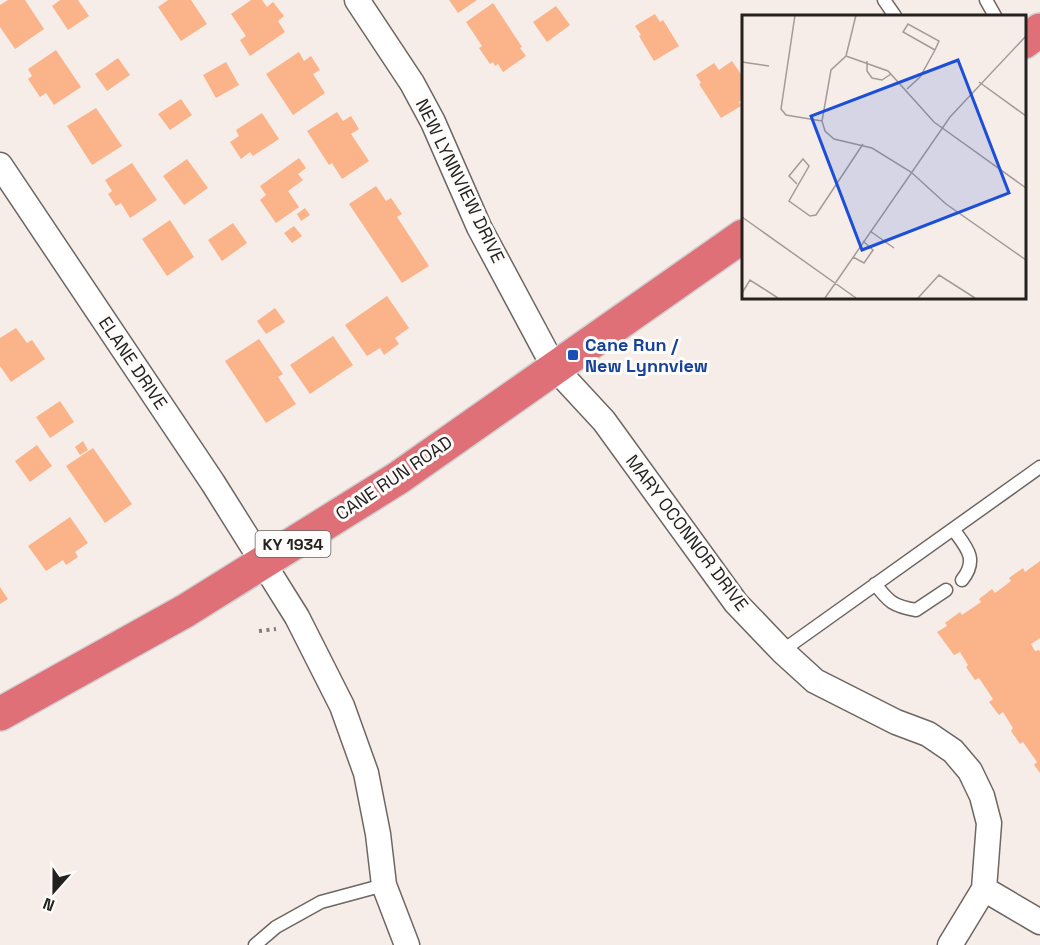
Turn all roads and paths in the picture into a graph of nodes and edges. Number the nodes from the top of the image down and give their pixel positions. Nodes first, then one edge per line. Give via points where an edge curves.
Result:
1 (357, 0) edge
2 (884, 0) edge
3 (986, 0) edge
4 (894, 15) edge
5 (994, 15) edge
6 (1040, 30) edge
7 (1025, 41) edge
8 (0, 165) edge
9 (742, 238) edge
10 (554, 367) junction
11 (1040, 467) edge
12 (953, 529) junction
13 (264, 562) junction
14 (962, 580) dead end
15 (875, 584) junction
16 (946, 590) dead end
17 (782, 651) junction
18 (0, 714) edge
19 (384, 885) junction
20 (984, 889) junction
21 (1040, 922) edge
22 (255, 945) edge
23 (407, 945) edge
24 (950, 945) edge

1 - 10 street, NEW LYNNVIEW DRIVE via 434,122 479,227
2 - 4 lane
3 - 5 lane
6 - 7 highway
8 - 13 street, ELANE DRIVE
9 - 10 highway, CANE RUN ROAD / KY 1934
10 - 13 highway, CANE RUN ROAD / KY 1934 via 398,478
10 - 17 street, MARY OCONNOR DRIVE via 604,421 736,603
11 - 12 lane
12 - 14 lane via 969,552 971,563
12 - 15 lane
13 - 18 highway, CANE RUN ROAD / KY 1934 via 134,641
13 - 19 street, ELANE DRIVE via 342,706 366,773
15 - 16 lane via 889,602 903,608 916,609
15 - 17 lane
17 - 20 street, MARY OCONNOR DRIVE via 815,681 928,734 953,751 970,771 989,823
19 - 22 lane via 321,902 276,927
19 - 23 street, ELANE DRIVE
20 - 21 street
20 - 24 street

